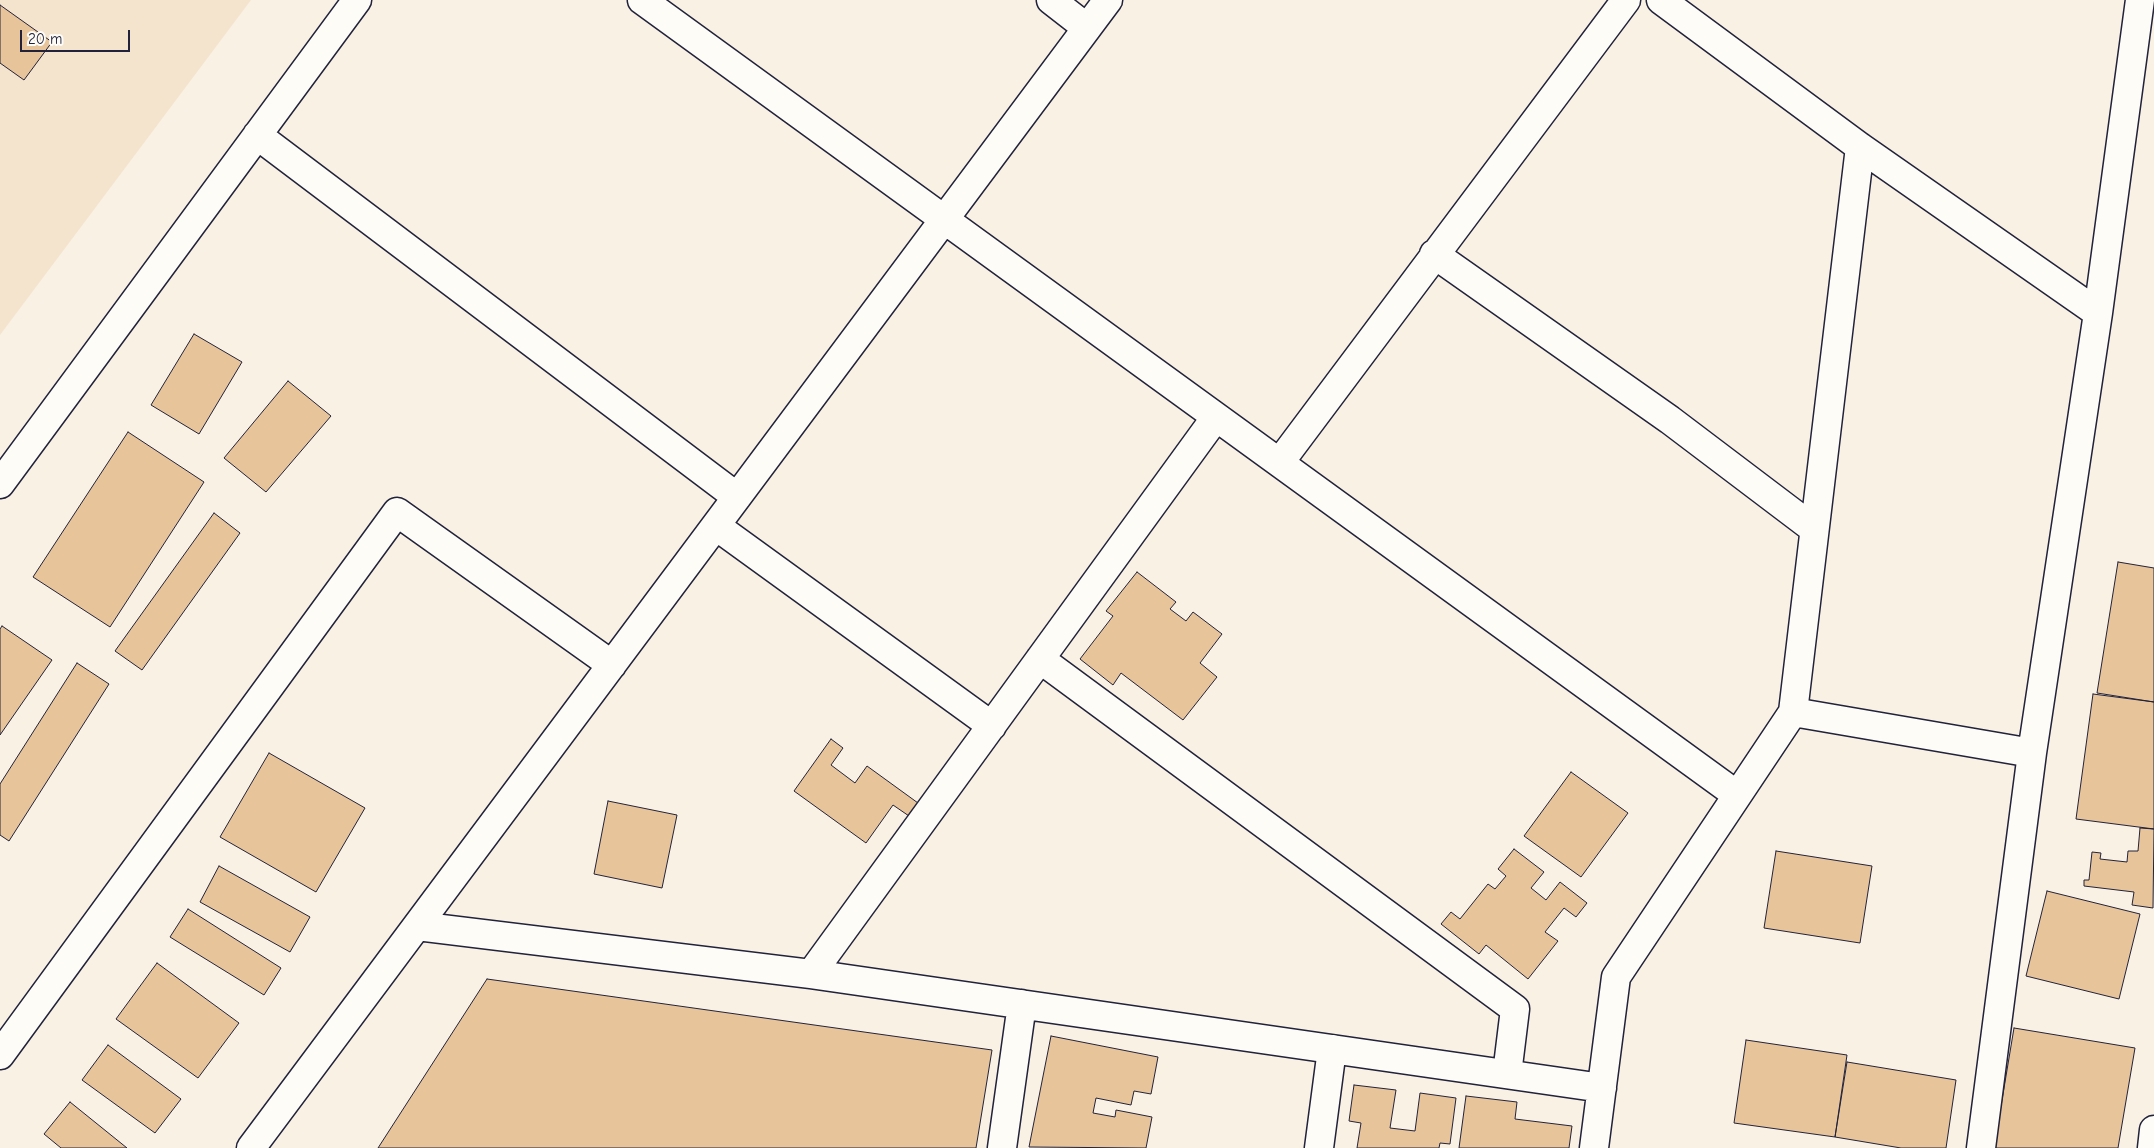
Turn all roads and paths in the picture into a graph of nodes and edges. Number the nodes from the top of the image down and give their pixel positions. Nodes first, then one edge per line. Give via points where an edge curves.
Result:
1 (357, 0) edge
2 (642, 0) edge
3 (1051, 0) edge
4 (1108, 0) edge
5 (1626, 0) edge
6 (1661, 0) edge
7 (2140, 0) edge
8 (1088, 28) junction
9 (257, 135) junction
10 (1860, 147) junction
11 (944, 219) junction
12 (1434, 254) junction
13 (2098, 313) junction
14 (1216, 416) junction
15 (1280, 462) junction
16 (0, 484) edge
17 (737, 497) junction
18 (716, 526) junction
19 (1814, 529) junction
20 (1040, 660) junction
21 (612, 665) junction
22 (1793, 712) junction
23 (992, 726) junction
24 (2032, 753) junction
25 (1738, 795) junction
26 (417, 926) junction
27 (811, 974) junction
28 (1022, 1004) junction
29 (1332, 1049) junction
30 (0, 1055) edge
31 (1507, 1074) junction
32 (1602, 1088) junction
33 (2154, 1130) edge
34 (252, 1148) edge
35 (1002, 1148) edge
36 (1319, 1148) edge
37 (1594, 1148) edge
38 (1980, 1148) edge
39 (2152, 1148) edge

1 - 9 street
2 - 11 street
3 - 8 street
4 - 8 street
5 - 12 street
6 - 10 street
7 - 13 street
8 - 11 street
9 - 16 street
9 - 17 street
10 - 13 street
10 - 19 street
11 - 14 street
11 - 17 street
12 - 15 street
12 - 19 street via 1670,420
13 - 24 street
14 - 15 street
14 - 20 street
15 - 25 street
17 - 18 street
18 - 21 street
18 - 23 street
19 - 22 street
20 - 23 street
20 - 31 street via 1514,1009
21 - 26 street
21 - 30 street via 397,512
22 - 24 street
22 - 25 street
23 - 27 street
24 - 38 street
25 - 32 street via 1616,976
26 - 27 street
26 - 34 street
27 - 28 street
28 - 29 street
28 - 35 street
29 - 31 street
29 - 36 street
31 - 32 street
32 - 37 street
33 - 39 street

